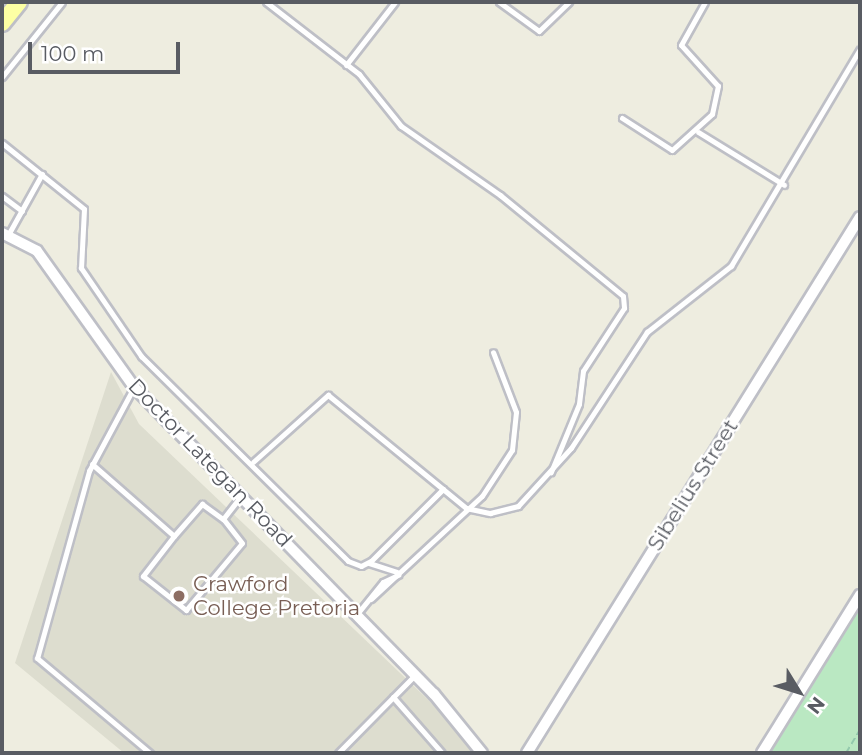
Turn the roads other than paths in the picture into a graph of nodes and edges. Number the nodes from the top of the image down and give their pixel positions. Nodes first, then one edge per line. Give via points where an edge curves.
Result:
1 (19, 2) edge
2 (62, 2) edge
3 (266, 2) edge
4 (395, 2) edge
5 (499, 2) edge
6 (569, 2) edge
7 (705, 2) edge
8 (2, 23) edge
9 (860, 49) edge
10 (346, 65) junction
11 (2, 77) edge
12 (622, 118) dead end
13 (698, 132) junction
14 (2, 143) edge
15 (42, 174) junction
16 (784, 185) junction
17 (2, 196) edge
18 (22, 211) junction
19 (860, 217) edge
20 (5, 234) edge
21 (493, 352) dead end
22 (134, 387) junction
23 (253, 462) junction
24 (92, 464) junction
25 (551, 474) junction
26 (443, 489) junction
27 (241, 496) junction
28 (466, 508) junction
29 (223, 519) junction
30 (174, 536) junction
31 (369, 562) junction
32 (401, 573) junction
33 (860, 595) edge
34 (357, 614) junction
35 (415, 674) junction
36 (393, 697) junction
37 (150, 753) edge
38 (338, 753) edge
39 (442, 753) edge
40 (482, 753) edge
41 (527, 753) edge
42 (762, 753) edge

1 - 8 main road
2 - 11 lane
3 - 10 lane
4 - 10 lane
5 - 6 lane via 539,31
7 - 13 lane via 681,45 720,92
9 - 16 lane
10 - 25 lane via 393,119 623,296 624,308 583,372 579,404
12 - 13 lane via 669,150
13 - 16 lane
14 - 15 lane
15 - 18 lane
15 - 23 lane via 84,209 78,259 130,342
16 - 25 lane via 724,275 642,339
17 - 18 lane
18 - 20 lane
19 - 41 street, Sibelius Street
20 - 22 street, Doctor Lategan Road via 37,251
21 - 28 lane via 516,412 516,440 493,482
22 - 24 lane
22 - 27 street, Doctor Lategan Road
23 - 26 lane via 328,395
23 - 31 lane via 348,561
24 - 30 lane
24 - 37 lane via 37,658
25 - 28 lane via 514,508
26 - 28 lane
26 - 31 lane
27 - 29 lane
27 - 34 street, Doctor Lategan Road
28 - 32 lane
29 - 30 lane via 202,505
29 - 30 lane via 242,543 186,610 144,576
31 - 32 lane
32 - 34 lane
33 - 42 street
34 - 35 street, Doctor Lategan Road
35 - 36 lane
35 - 40 street, Doctor Lategan Road
36 - 38 lane
36 - 39 lane

